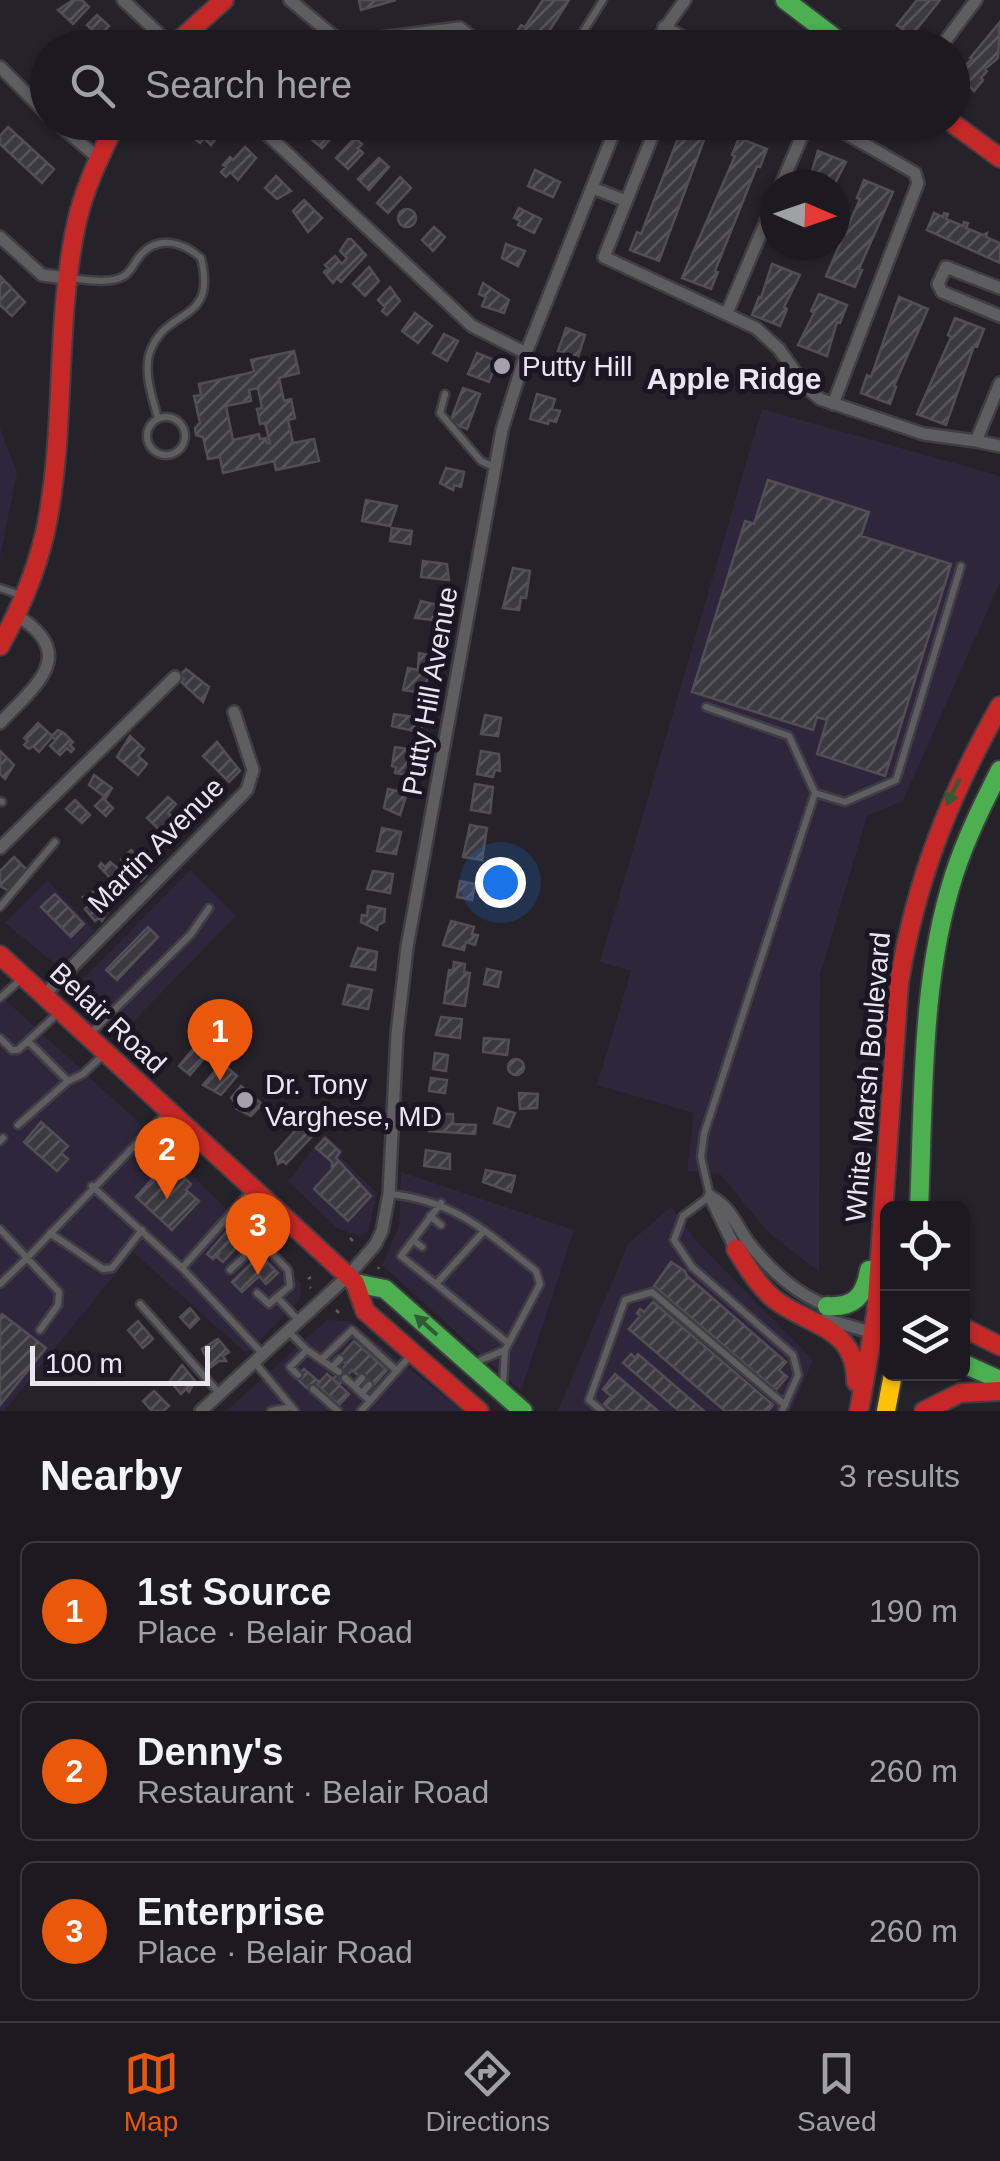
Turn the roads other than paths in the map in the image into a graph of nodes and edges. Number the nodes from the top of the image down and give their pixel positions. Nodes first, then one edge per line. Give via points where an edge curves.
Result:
1 (123, 0) edge
2 (224, 0) edge
3 (290, 0) edge
4 (603, 0) edge
5 (685, 0) edge
6 (785, 0) edge
7 (976, 0) edge
8 (664, 27) junction
9 (154, 30) edge
10 (190, 30) edge
11 (326, 30) edge
12 (585, 30) edge
13 (662, 30) edge
14 (670, 30) edge
15 (824, 30) edge
16 (954, 30) edge
17 (0, 67) edge
18 (30, 97) edge
19 (970, 136) edge
20 (77, 140) edge
21 (107, 140) edge
22 (273, 140) edge
23 (607, 140) edge
24 (651, 140) edge
25 (801, 140) edge
26 (857, 140) edge
27 (98, 158) junction
28 (1000, 158) edge
29 (788, 170) edge
30 (593, 188) junction
31 (626, 201) junction
32 (760, 235) edge
33 (0, 238) edge
34 (66, 278) junction
35 (1000, 288) edge
36 (727, 313) junction
37 (1000, 316) edge
38 (526, 353) junction
39 (1000, 383) edge
40 (445, 394) dead end
41 (833, 404) junction
42 (158, 419) junction
43 (976, 441) junction
44 (1000, 446) edge
45 (495, 467) junction
46 (960, 566) dead end
47 (0, 588) edge
48 (24, 596) junction
49 (16, 615) junction
50 (0, 646) edge
51 (174, 677) dead end
52 (1000, 706) edge
53 (706, 707) dead end
54 (234, 712) dead end
55 (0, 723) edge
56 (1000, 770) edge
57 (815, 793) junction
58 (55, 842) dead end
59 (0, 848) edge
60 (0, 907) edge
61 (209, 908) dead end
62 (938, 928) junction
63 (0, 955) edge
64 (23, 976) junction
65 (44, 995) junction
66 (0, 998) edge
67 (60, 1011) junction
68 (898, 1018) junction
69 (88, 1036) junction
70 (0, 1038) edge
71 (29, 1042) junction
72 (106, 1053) junction
73 (895, 1054) junction
74 (68, 1081) junction
75 (168, 1111) junction
76 (18, 1125) dead end
77 (92, 1186) junction
78 (252, 1189) junction
79 (389, 1194) junction
80 (710, 1196) junction
81 (898, 1201) edge
82 (919, 1201) edge
83 (929, 1201) edge
84 (440, 1203) junction
85 (430, 1216) junction
86 (284, 1218) junction
87 (440, 1226) dead end
88 (0, 1229) edge
89 (142, 1230) junction
90 (484, 1231) junction
91 (50, 1233) junction
92 (413, 1240) junction
93 (261, 1242) junction
94 (422, 1246) dead end
95 (736, 1249) junction
96 (28, 1258) junction
97 (442, 1263) dead end
98 (182, 1268) junction
99 (450, 1269) junction
100 (230, 1270) dead end
101 (352, 1280) junction
102 (0, 1284) edge
103 (436, 1284) junction
104 (882, 1291) edge
105 (257, 1294) dead end
106 (278, 1297) junction
107 (140, 1304) dead end
108 (827, 1306) junction
109 (851, 1313) joint
110 (375, 1320) junction
111 (299, 1322) junction
112 (880, 1327) edge
113 (40, 1330) dead end
114 (970, 1331) edge
115 (289, 1332) junction
116 (358, 1340) junction
117 (970, 1343) edge
118 (507, 1346) junction
119 (1000, 1346) edge
120 (306, 1350) junction
121 (412, 1352) junction
122 (1000, 1354) edge
123 (340, 1359) dead end
124 (260, 1360) junction
125 (322, 1360) junction
126 (470, 1365) junction
127 (970, 1367) edge
128 (397, 1370) junction
129 (339, 1372) junction
130 (298, 1376) dead end
131 (362, 1378) dead end
132 (1000, 1380) edge
133 (892, 1381) edge
134 (905, 1381) edge
135 (369, 1385) dead end
136 (355, 1386) junction
137 (314, 1389) dead end
138 (1000, 1392) edge
139 (362, 1393) junction
140 (502, 1393) junction
141 (220, 1396) junction
142 (370, 1401) junction
143 (469, 1407) edge
144 (783, 1408) edge
145 (293, 1409) edge
146 (202, 1411) edge
147 (271, 1411) edge
148 (338, 1411) edge
149 (361, 1411) edge
150 (523, 1411) edge
151 (602, 1411) edge
152 (849, 1411) edge
153 (859, 1411) edge
154 (886, 1411) edge
155 (900, 1411) edge
156 (924, 1411) edge

1 - 9 street
2 - 10 main road
3 - 11 street
4 - 12 lane
5 - 8 street
6 - 15 main road
7 - 16 street
8 - 13 street
8 - 14 street
17 - 18 street
19 - 28 main road
20 - 27 street
21 - 27 main road
22 - 38 street via 472,326
23 - 30 street, Putty Hill Avenue
24 - 31 street
25 - 29 street
26 - 41 street via 916,174 918,184
27 - 34 main road via 73,230
30 - 31 street
30 - 38 street, Putty Hill Avenue
31 - 36 street via 604,258
32 - 36 street
33 - 34 street via 42,275
34 - 42 lane via 114,280 145,250 164,242 201,258 206,291 162,330 148,359
34 - 48 main road via 52,492
35 - 37 street via 946,266 938,284 942,292
36 - 41 street via 767,336 814,396
38 - 45 street, Putty Hill Avenue
39 - 43 street
40 - 45 lane via 440,412
41 - 43 street via 924,434
42 - 42 lane via 147,439 159,453 170,454 182,444 182,427 173,418
43 - 44 street
45 - 79 street, Putty Hill Avenue via 402,977
46 - 57 lane via 896,780 845,802
47 - 48 lane
48 - 49 main road
49 - 50 main road
49 - 55 street via 46,640 50,660
51 - 59 street
52 -> 68 main road, White Marsh Boulevard via 925,857 906,931
53 - 57 lane via 789,736
54 - 65 street, Martin Avenue via 253,770 247,790
56 - 62 main road, White Marsh Boulevard via 963,846
57 - 80 lane via 704,1134 701,1158
58 - 60 lane
61 - 69 lane
62 - 82 main road, White Marsh Boulevard
62 - 83 main road
63 - 64 main road, Belair Road
64 - 65 main road, Belair Road
64 - 66 lane
65 - 67 main road, Belair Road
67 - 69 main road, Belair Road
67 - 71 lane
68 - 73 main road, White Marsh Boulevard
68 - 81 main road via 906,1081
69 - 72 main road, Belair Road
70 - 71 lane via 12,1050
71 - 74 lane
72 - 74 lane
72 - 75 main road, Belair Road
73 - 104 main road, White Marsh Boulevard
73 - 108 main road via 878,1140 867,1287 851,1306
74 - 76 lane
75 - 77 lane
75 - 78 main road, Belair Road
77 - 89 lane
77 - 91 lane
78 - 86 main road, Belair Road
78 - 98 lane
79 - 84 lane
79 - 101 street, Putty Hill Avenue via 375,1245
80 - 95 street
80 - 108 street via 727,1205 750,1244 780,1275
80 - 144 lane via 684,1216 674,1240 692,1267 793,1355 798,1375
84 - 85 lane
84 - 90 lane
85 - 87 lane
85 - 92 lane
86 - 93 lane
86 - 101 main road, Belair Road
88 - 96 lane
89 - 91 lane via 112,1268 103,1269
89 - 98 lane
90 - 99 lane
90 - 118 lane via 536,1271 540,1284
91 - 96 lane
92 - 94 lane
92 - 103 lane via 401,1256
93 - 100 lane
93 - 106 lane via 288,1270 290,1286
95 - 112 street via 756,1273 822,1318
95 - 152 main road via 775,1299 850,1344 857,1374
96 - 102 lane
96 - 113 lane via 59,1292
97 - 99 lane
98 - 124 lane
99 - 103 lane
101 - 110 main road, Belair Road
101 - 111 street, Putty Hill Avenue
126 -> 101 main road, Belair Road via 385,1289
103 - 118 lane
105 - 106 lane via 269,1304
106 - 111 lane
107 - 141 lane
108 - 109 street
109 - 112 main road
110 - 116 lane
110 - 121 main road, Belair Road
111 - 115 street, Putty Hill Avenue
112 - 153 main road, White Marsh Boulevard
114 - 119 main road
115 - 120 lane
115 - 124 street, Putty Hill Avenue
116 - 125 lane via 352,1330
116 - 128 lane
117 - 122 main road
118 - 126 lane
118 - 140 lane
120 - 125 lane
120 - 130 lane via 290,1366
121 - 128 lane
121 - 143 main road, Belair Road
123 - 129 lane
124 - 141 street, Putty Hill Avenue
124 - 145 lane
125 - 129 lane
126 - 140 main road, Belair Road
127 - 132 main road
128 - 142 lane
129 - 136 lane
131 - 136 lane
133 - 154 main road
134 - 155 main road
135 - 139 lane
136 - 139 lane
137 - 148 lane
138 - 156 main road via 962,1392
139 - 142 lane
140 - 150 main road, Belair Road
141 - 146 street, Putty Hill Avenue
142 - 149 lane
144 - 151 lane via 652,1292 625,1300 590,1400
145 - 147 lane

